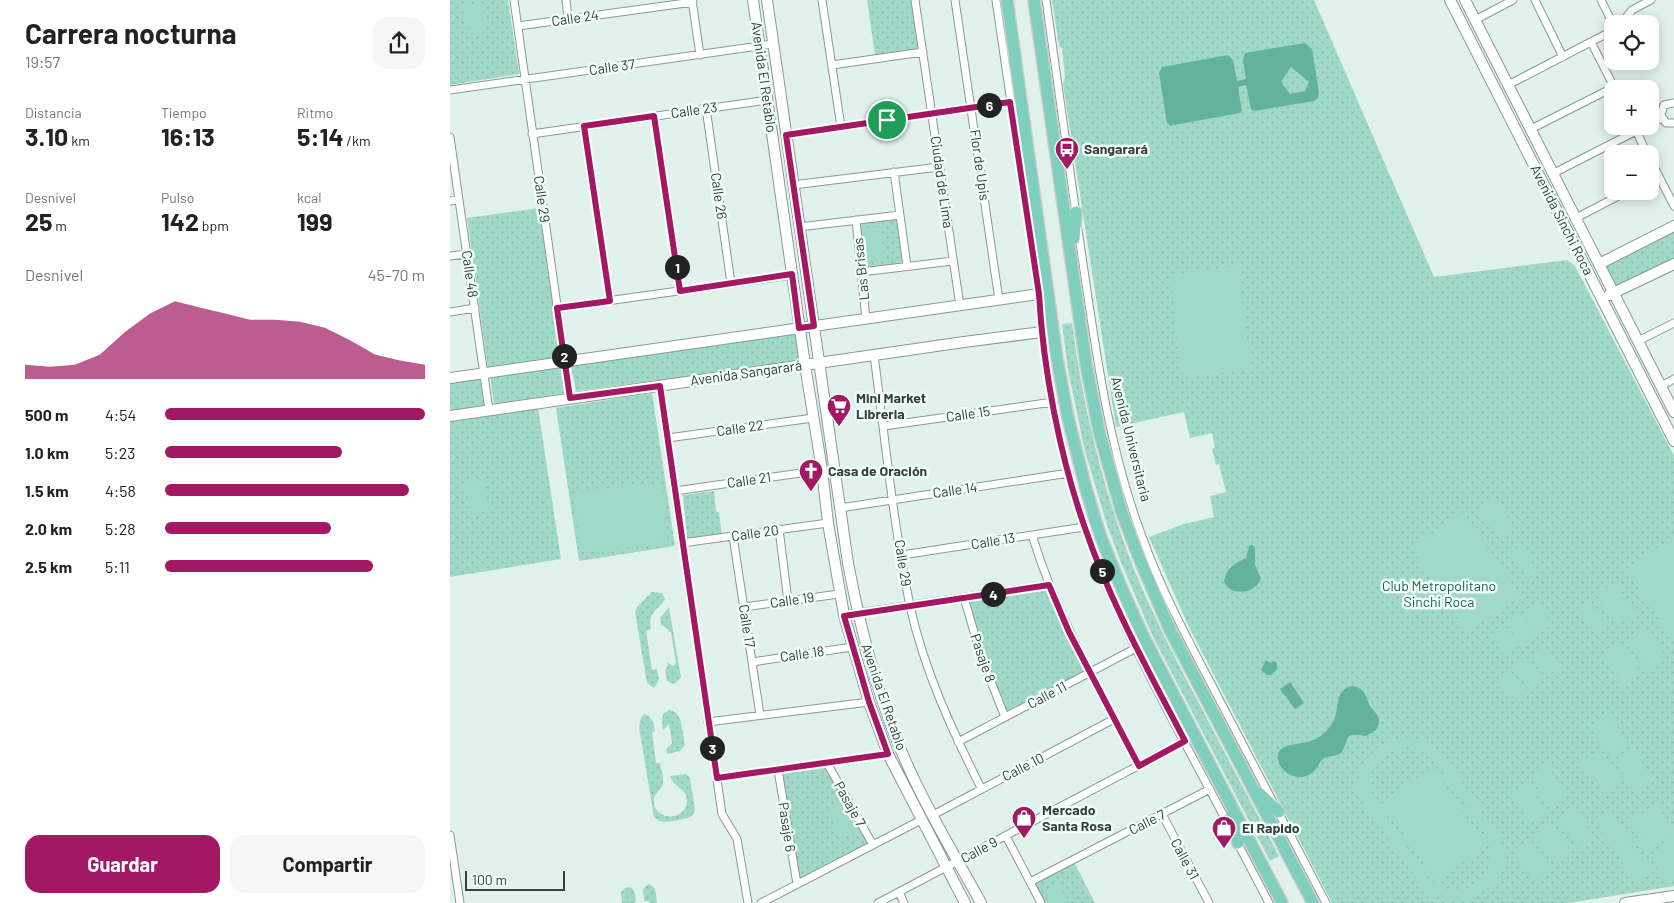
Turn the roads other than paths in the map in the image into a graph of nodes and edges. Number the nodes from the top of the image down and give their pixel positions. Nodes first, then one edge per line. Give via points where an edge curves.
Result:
1 (514, 0) edge
2 (566, 0) edge
3 (639, 0) edge
4 (753, 0) edge
5 (767, 0) edge
6 (824, 0) edge
7 (916, 0) edge
8 (955, 0) edge
9 (996, 0) edge
10 (1006, 0) edge
11 (1034, 0) edge
12 (1046, 0) edge
13 (1450, 0) edge
14 (1464, 0) edge
15 (1513, 0) edge
16 (1535, 0) edge
17 (1601, 0) edge
18 (1651, 0) edge
19 (692, 1) edge
20 (640, 10) junction
21 (1608, 15) edge
22 (1628, 15) edge
23 (568, 19) junction
24 (1475, 20) junction
25 (518, 26) junction
26 (1604, 35) edge
27 (1591, 42) junction
28 (773, 44) junction
29 (760, 46) junction
30 (923, 52) junction
31 (700, 55) junction
32 (1563, 56) junction
33 (832, 65) junction
34 (525, 79) junction
35 (1610, 80) edge
36 (1508, 85) junction
37 (450, 90) edge
38 (1604, 93) edge
39 (767, 100) junction
40 (1010, 102) junction
41 (1674, 103) edge
42 (706, 108) junction
43 (972, 108) junction
44 (932, 114) junction
45 (654, 116) junction
46 (1662, 118) junction
47 (1659, 120) edge
48 (1674, 123) edge
49 (584, 126) junction
50 (841, 127) junction
51 (1531, 129) junction
52 (532, 134) junction
53 (786, 135) junction
54 (1624, 135) edge
55 (450, 143) edge
56 (939, 167) junction
57 (894, 172) junction
58 (1554, 174) junction
59 (1659, 178) edge
60 (793, 185) junction
61 (459, 200) junction
62 (1611, 200) edge
63 (450, 201) edge
64 (1674, 206) edge
65 (1076, 212) junction
66 (900, 214) junction
67 (1576, 218) junction
68 (856, 220) junction
69 (1674, 226) edge
70 (799, 227) junction
71 (1588, 242) junction
72 (1576, 249) junction
73 (467, 254) junction
74 (450, 256) edge
75 (953, 261) junction
76 (1072, 263) junction
77 (1599, 264) junction
78 (1674, 264) edge
79 (907, 266) junction
80 (861, 272) junction
81 (792, 274) junction
82 (731, 283) junction
83 (680, 291) junction
84 (1614, 293) junction
85 (1039, 294) junction
86 (1602, 299) junction
87 (998, 300) junction
88 (610, 301) junction
89 (796, 306) junction
90 (960, 306) junction
91 (475, 308) junction
92 (557, 308) junction
93 (450, 312) edge
94 (866, 319) junction
95 (1674, 323) edge
96 (814, 326) junction
97 (799, 328) junction
98 (778, 331) junction
99 (1042, 332) junction
100 (1638, 341) junction
101 (874, 355) junction
102 (565, 362) junction
103 (819, 363) junction
104 (805, 365) junction
105 (483, 373) junction
106 (450, 378) edge
107 (1674, 379) edge
108 (660, 386) junction
109 (1661, 386) junction
110 (570, 398) junction
111 (1053, 402) junction
112 (489, 410) junction
113 (1674, 412) edge
114 (450, 416) edge
115 (813, 418) junction
116 (884, 426) junction
117 (668, 438) junction
118 (1674, 441) edge
119 (822, 470) junction
120 (1069, 473) junction
121 (675, 491) junction
122 (893, 500) junction
123 (840, 508) junction
124 (828, 522) junction
125 (1084, 527) junction
126 (779, 529) junction
127 (1032, 535) junction
128 (733, 536) junction
129 (682, 543) junction
130 (902, 554) junction
131 (1049, 585) junction
132 (839, 594) junction
133 (964, 598) junction
134 (788, 601) junction
135 (910, 606) junction
136 (744, 607) junction
137 (858, 613) junction
138 (844, 616) junction
139 (852, 647) junction
140 (1136, 648) junction
141 (752, 662) junction
142 (1089, 672) junction
143 (869, 702) junction
144 (760, 716) junction
145 (1005, 717) junction
146 (1114, 720) junction
147 (708, 722) junction
148 (1185, 741) junction
149 (958, 742) junction
150 (888, 754) junction
151 (827, 763) junction
152 (1139, 766) junction
153 (778, 770) junction
154 (717, 778) junction
155 (1252, 787) junction
156 (981, 788) junction
157 (1210, 789) junction
158 (1224, 793) junction
159 (1279, 812) junction
160 (1162, 814) junction
161 (933, 815) junction
162 (921, 820) junction
163 (450, 835) edge
164 (1006, 836) junction
165 (1238, 843) junction
166 (873, 846) junction
167 (959, 861) junction
168 (946, 868) junction
169 (1030, 882) junction
170 (797, 884) junction
171 (898, 892) junction
172 (1674, 896) edge
173 (1206, 902) edge
174 (460, 903) edge
175 (748, 903) edge
176 (761, 903) edge
177 (878, 903) edge
178 (904, 903) edge
179 (965, 903) edge
180 (981, 903) edge
181 (1041, 903) edge
182 (1269, 903) edge
183 (1282, 903) edge
184 (1313, 903) edge
185 (1326, 903) edge
186 (1625, 903) edge

1 - 25 street, Calle 29
2 - 23 street
3 - 20 street
4 - 29 main road, Avenida El Retablo
5 - 28 main road, Avenida El Retablo
6 - 33 street
7 - 30 street, Ciudad de Lima
8 - 43 street, Flor de Upis
9 - 40 street
10 - 158 main road via 1057,359 1076,454 1100,535 1121,587
11 - 76 main road, Avenida Universitaria
12 - 65 street, Avenida Universitaria
13 - 72 main road, Avenida Sinchi Roca
14 - 24 main road, Avenida Sinchi Roca
15 - 24 street
16 - 32 street
17 - 21 street
18 - 22 street
19 - 20 street, Calle 24
19 - 31 street
20 - 23 street, Calle 24
23 - 25 street, Calle 24
24 - 36 main road, Avenida Sinchi Roca
25 - 34 street, Calle 29
26 - 27 street
27 - 32 street
27 - 35 street
28 - 29 street, Calle 37
28 - 53 main road, Avenida El Retablo
29 - 31 street, Calle 37
29 - 39 main road, Avenida El Retablo
30 - 33 street
30 - 44 street, Ciudad de Lima
31 - 34 street, Calle 37
32 - 36 street
33 - 50 street
34 - 37 street, Calle 37
34 - 52 street, Calle 29
36 - 51 main road, Avenida Sinchi Roca
38 - 51 street
39 - 42 street, Calle 23
39 - 81 main road, Avenida El Retablo
40 - 43 street
40 - 85 street
41 - 46 street via 1662,108
42 - 45 street, Calle 23
42 - 82 street, Calle 26
43 - 44 street
43 - 87 street, Flor de Upis
44 - 50 street
44 - 56 street, Ciudad de Lima
45 - 49 street, Calle 23
45 - 83 street
46 - 47 street
46 - 48 street
49 - 52 street, Calle 23
49 - 88 street
50 - 53 street
51 - 58 main road, Avenida Sinchi Roca
52 - 92 street, Calle 29
53 - 60 main road, Avenida El Retablo
54 - 58 street
55 - 61 street, Calle 48
56 - 57 street
56 - 75 street, Ciudad de Lima
57 - 60 street
57 - 66 street
58 - 67 main road, Avenida Sinchi Roca
59 - 64 street
60 - 70 main road, Avenida El Retablo
61 - 63 street
61 - 73 street, Calle 48
62 - 67 street
65 - 76 main road
65 - 159 street, Avenida Universitaria via 1110,428 1143,540 1174,613
66 - 68 street
66 - 79 street
67 - 71 main road, Avenida Sinchi Roca
68 - 70 street
68 - 80 street, Las Brisas
69 - 77 main road
70 - 96 main road, Avenida El Retablo
71 - 72 main road
71 - 77 main road, Avenida Sinchi Roca
72 - 86 main road, Avenida Sinchi Roca
73 - 74 street
73 - 91 street, Calle 48
75 - 79 street
75 - 90 street, Ciudad de Lima
76 - 155 main road, Avenida Universitaria via 1099,431 1122,514 1170,630
77 - 84 main road, Avenida Sinchi Roca
78 - 84 main road
79 - 80 street
80 - 94 street, Las Brisas
81 - 82 street
81 - 89 main road, Avenida El Retablo
82 - 83 street
83 - 88 street
84 - 86 main road
84 - 100 main road, Avenida Sinchi Roca
85 - 87 main road
85 - 99 street
86 - 118 main road, Avenida Sinchi Roca
87 - 90 main road
88 - 92 street
89 - 97 main road, Avenida El Retablo
89 - 98 main road via 792,319
90 - 94 main road
91 - 93 street
91 - 105 street, Calle 48
92 - 102 street, Calle 29
94 - 96 main road
95 - 100 street
96 - 97 main road
96 - 103 main road, Avenida El Retablo
97 - 98 main road
97 - 104 main road, Avenida El Retablo
98 - 102 main road
99 - 101 main road, Avenida Sangarará
99 - 111 street
100 - 109 main road, Avenida Sinchi Roca
101 - 103 main road, Avenida Sangarará
101 - 116 street, Calle 29
102 - 105 main road
102 - 110 street, Calle 29
103 - 104 main road, Avenida Sangarará
103 - 123 main road, Avenida El Retablo
104 - 108 main road, Avenida Sangarará
104 - 115 main road, Avenida El Retablo
105 - 106 main road
105 - 112 street, Calle 48
107 - 109 street
108 - 110 main road, Avenida Sangarará
108 - 117 street
109 - 113 main road, Avenida Sinchi Roca
110 - 112 main road, Avenida Sangarará
111 - 116 street, Calle 15
111 - 120 street
112 - 114 main road, Avenida Sangarará
115 - 117 street, Calle 22
115 - 119 main road, Avenida El Retablo
116 - 122 street, Calle 29
117 - 121 street
119 - 121 street, Calle 21
119 - 124 main road, Avenida El Retablo
120 - 122 street, Calle 14
120 - 125 street
121 - 129 street
122 - 123 street, Calle 14
122 - 130 street, Calle 29
123 - 137 main road, Avenida El Retablo
124 - 126 street, Calle 20
124 - 132 main road, Avenida El Retablo
125 - 127 street, Calle 13
125 - 140 street
126 - 128 street, Calle 20
126 - 134 street
127 - 130 street, Calle 13
127 - 131 street
128 - 129 street, Calle 20
128 - 136 street, Calle 17
129 - 147 street
130 - 135 street, Calle 29
131 - 133 street
131 - 142 street
132 - 134 street, Calle 19
132 - 138 main road, Avenida El Retablo
133 - 135 street
133 - 145 street, Pasaje 8 via 982,659
134 - 136 street, Calle 19
135 - 137 street
135 - 149 street, Calle 29 via 932,680
136 - 141 street, Calle 17
137 - 138 street
137 - 161 main road, Avenida El Retablo via 890,723
138 - 139 main road, Avenida El Retablo
139 - 141 street, Calle 18
139 - 143 main road, Avenida El Retablo
140 - 142 street, Calle 11
140 - 148 street
141 - 144 street, Calle 17
142 - 145 street, Calle 11
142 - 146 street
143 - 144 street
143 - 150 main road, Avenida El Retablo
144 - 147 street
145 - 149 street, Calle 11
146 - 152 street
146 - 156 street, Calle 10
147 - 154 street
148 - 152 street, Calle 9
148 - 157 street
149 - 156 street, Calle 29
150 - 151 street
150 - 162 main road, Avenida El Retablo
151 - 153 street
151 - 166 street, Pasaje 7
152 - 164 street, Calle 9
153 - 154 street
153 - 170 street, Pasaje 6
154 - 175 street via 722,814 737,839
155 - 159 main road
155 - 184 main road, Avenida Universitaria
156 - 161 street, Calle 10
157 - 160 street, Calle 7
157 - 165 street
158 - 165 main road
158 - 183 main road
159 - 185 street, Avenida Universitaria
160 - 169 street, Calle 7
160 - 173 street, Calle 31
161 - 167 main road, Avenida El Retablo
162 - 166 street
162 - 168 main road, Avenida El Retablo
163 - 174 street
164 - 167 street, Calle 9
164 - 169 street
165 - 182 street
166 - 170 street
167 - 168 street, Calle 9
167 - 180 main road, Avenida El Retablo
168 - 171 street, Calle 9
168 - 179 main road, Avenida El Retablo
169 - 181 street
170 - 176 street
171 - 177 street, Calle 9
171 - 178 street
172 - 186 main road

